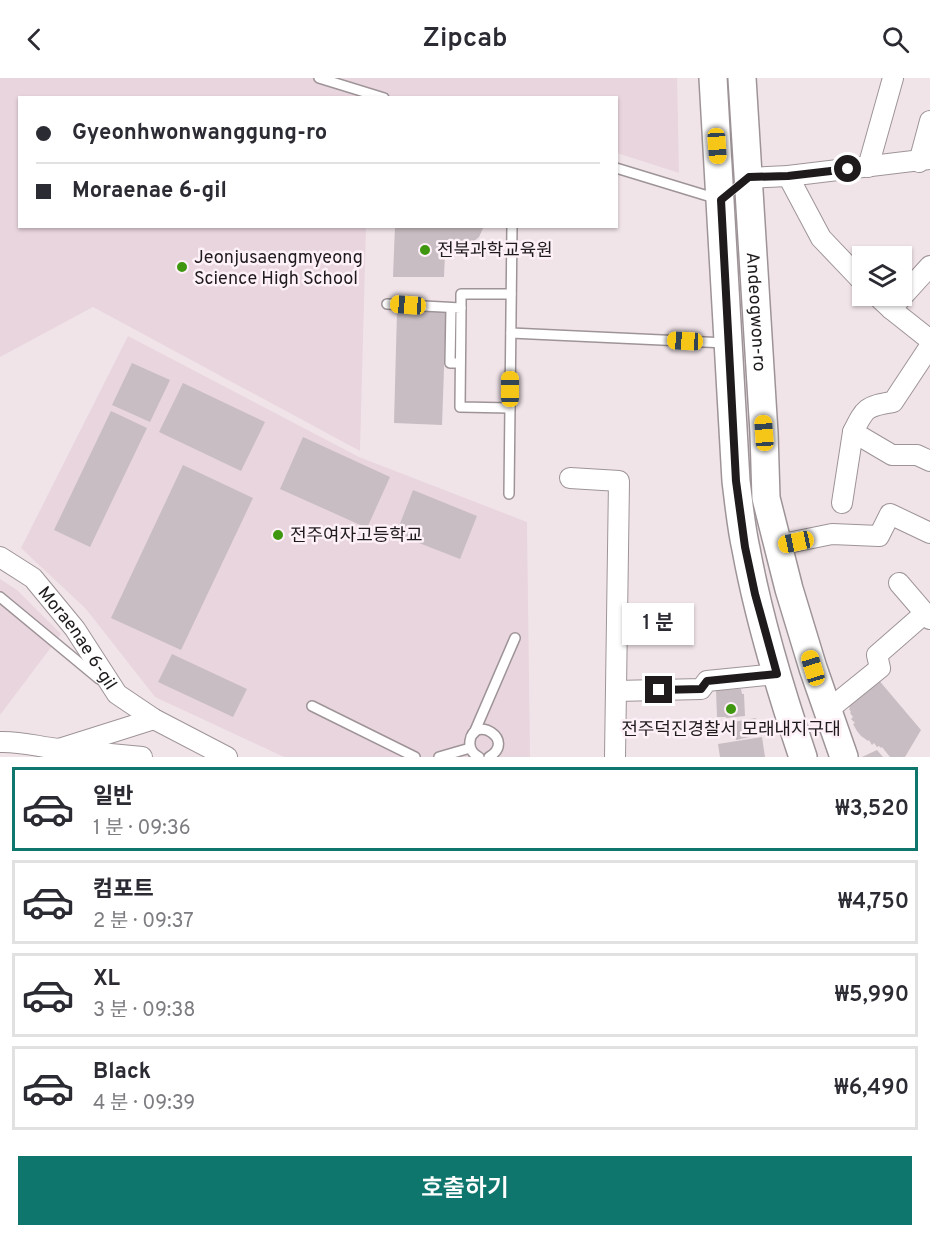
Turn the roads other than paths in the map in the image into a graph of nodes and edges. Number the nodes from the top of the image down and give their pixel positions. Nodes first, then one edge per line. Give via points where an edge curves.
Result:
1 (319, 78) edge
2 (713, 78) edge
3 (742, 78) edge
4 (893, 78) edge
5 (350, 82) edge
6 (380, 96) edge
7 (930, 121) edge
8 (924, 160) edge
9 (868, 167) junction
10 (618, 169) edge
11 (788, 176) junction
12 (749, 177) junction
13 (721, 200) junction
14 (512, 228) edge
15 (930, 266) edge
16 (852, 271) edge
17 (912, 280) edge
18 (511, 294) junction
19 (387, 304) dead end
20 (889, 306) edge
21 (451, 308) junction
22 (461, 308) junction
23 (511, 333) junction
24 (930, 340) edge
25 (729, 343) junction
26 (930, 346) edge
27 (460, 363) junction
28 (510, 408) junction
29 (853, 432) junction
30 (930, 461) edge
31 (570, 478) dead end
32 (509, 494) dead end
33 (842, 503) dead end
34 (930, 533) edge
35 (778, 545) junction
36 (0, 557) edge
37 (899, 583) dead end
38 (0, 597) edge
39 (927, 616) edge
40 (515, 638) dead end
41 (777, 674) junction
42 (616, 691) junction
43 (117, 694) junction
44 (312, 706) dead end
45 (828, 710) junction
46 (154, 719) junction
47 (474, 733) junction
48 (0, 742) edge
49 (470, 748) junction
50 (497, 750) junction
51 (48, 751) edge
52 (142, 757) edge
53 (226, 757) edge
54 (415, 757) edge
55 (439, 757) edge
56 (479, 757) edge
57 (489, 757) edge
58 (505, 757) edge
59 (615, 757) edge
60 (803, 757) edge
61 (844, 757) edge

1 - 5 lane
2 - 13 street, Andeogwon-ro
3 - 12 street, Andeogwon-ro
4 - 9 street
5 - 6 lane
7 - 8 street
8 - 9 street
9 - 11 street
10 - 13 lane
11 - 12 street
11 - 16 street via 820,238
12 - 13 lane
12 - 35 street, Andeogwon-ro via 766,498
13 - 25 street, Andeogwon-ro
14 - 18 lane
15 - 17 street
18 - 22 lane via 461,294
18 - 23 lane
19 - 21 lane
20 - 24 street
21 - 22 lane
21 - 27 lane via 450,363
22 - 27 lane
23 - 25 lane
23 - 28 lane
25 - 41 street, Andeogwon-ro via 736,481 745,547
26 - 29 street via 893,402 866,409
27 - 28 lane via 460,407
28 - 32 lane
29 - 30 street via 892,455 917,455
29 - 33 street
31 - 42 street via 619,481
34 - 35 street via 890,514 879,536 832,534
35 - 45 street, Andeogwon-ro
36 - 43 street, Moraenae 6-gil via 33,578 75,629
37 - 39 street
38 - 43 lane
39 - 45 street via 877,655 880,668
40 - 47 lane
41 - 42 street via 707,681 701,689
41 - 60 street, Andeogwon-ro
42 - 59 street
43 - 46 street, Moraenae 6-gil
44 - 54 lane
45 - 61 street, Andeogwon-ro
46 - 51 street
46 - 53 street, Moraenae 6-gil
47 - 49 lane
47 - 50 lane via 490,731 498,739
48 - 51 street via 13,741
49 - 55 lane
49 - 56 lane
50 - 57 lane
50 - 58 lane
51 - 52 street

